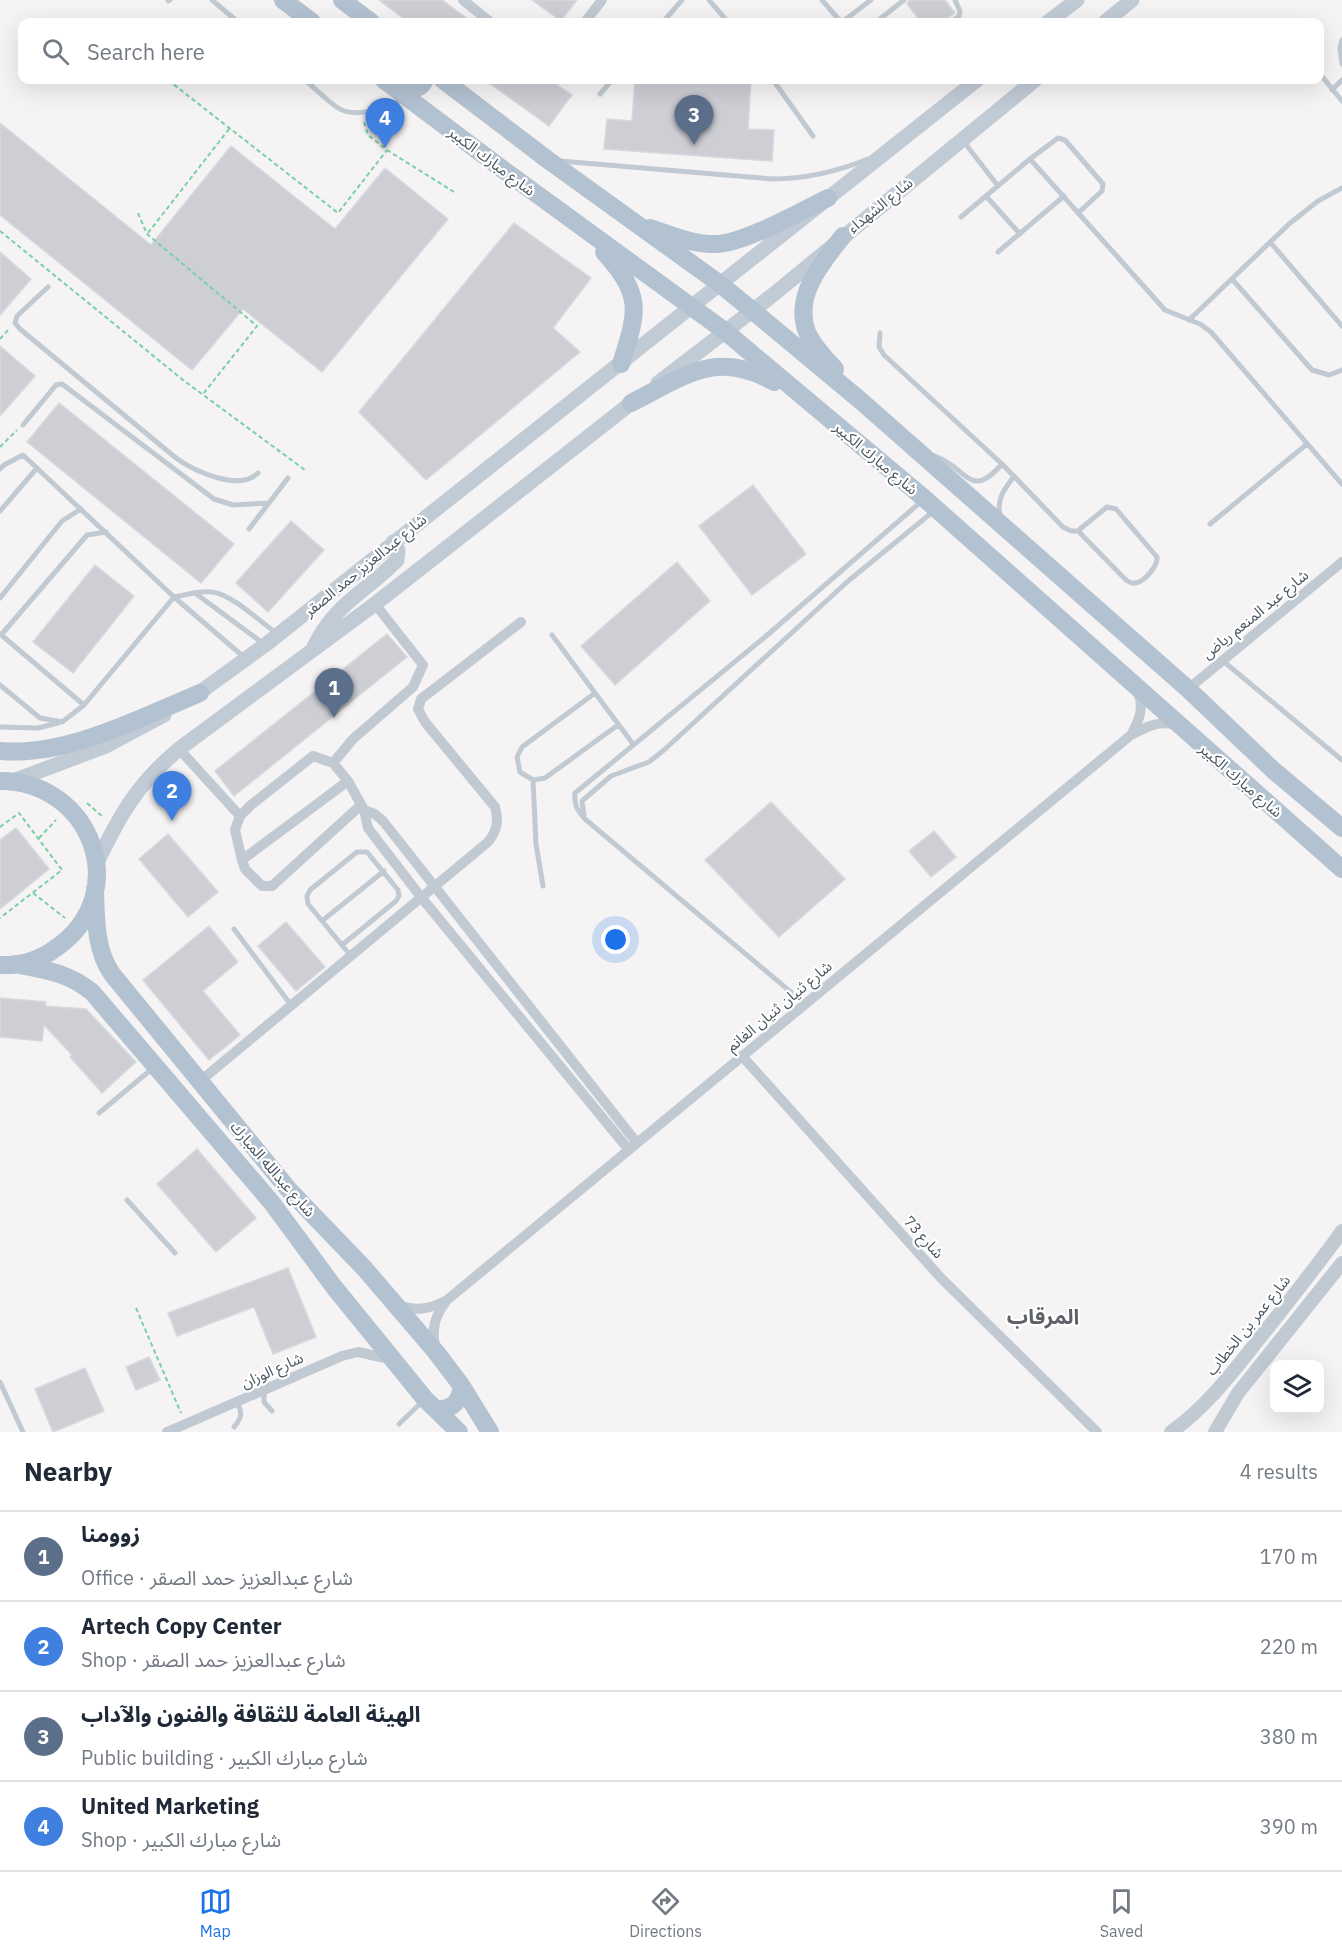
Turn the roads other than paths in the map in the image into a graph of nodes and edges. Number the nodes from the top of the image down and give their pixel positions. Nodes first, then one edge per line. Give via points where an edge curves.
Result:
1 (212, 0) edge
2 (283, 0) edge
3 (342, 0) edge
4 (463, 0) edge
5 (602, 0) edge
6 (682, 0) edge
7 (709, 0) edge
8 (822, 0) edge
9 (871, 0) edge
10 (904, 0) edge
11 (955, 0) edge
12 (1076, 0) edge
13 (1132, 0) edge
14 (233, 18) edge
15 (307, 18) edge
16 (366, 18) edge
17 (485, 18) edge
18 (588, 18) edge
19 (666, 18) edge
20 (725, 18) edge
21 (838, 18) edge
22 (846, 18) edge
23 (881, 18) edge
24 (955, 18) edge
25 (1053, 18) edge
26 (1110, 18) edge
27 (1342, 40) edge
28 (1342, 64) edge
29 (1324, 79) edge
30 (1342, 80) edge
31 (310, 84) edge
32 (389, 84) edge
33 (405, 84) edge
34 (422, 84) edge
35 (448, 84) edge
36 (609, 84) edge
37 (776, 84) edge
38 (972, 84) edge
39 (1030, 84) edge
40 (1332, 90) junction
41 (600, 94) dead end
42 (407, 98) junction
43 (1342, 101) edge
44 (813, 136) dead end
45 (962, 139) junction
46 (889, 150) junction
47 (1030, 159) junction
48 (548, 160) junction
49 (998, 186) junction
50 (1342, 189) edge
51 (986, 196) junction
52 (1064, 196) junction
53 (828, 198) junction
54 (1078, 213) junction
55 (961, 217) dead end
56 (634, 223) junction
57 (585, 230) junction
58 (1020, 234) junction
59 (843, 236) junction
60 (1270, 242) junction
61 (998, 252) dead end
62 (1232, 279) junction
63 (720, 284) junction
64 (48, 287) dead end
65 (693, 306) junction
66 (753, 311) junction
67 (1189, 320) junction
68 (1342, 326) edge
69 (726, 332) junction
70 (880, 333) dead end
71 (621, 364) junction
72 (1342, 370) edge
73 (805, 399) junction
74 (861, 401) junction
75 (631, 403) junction
76 (23, 424) road end
77 (1307, 444) junction
78 (926, 458) junction
79 (1002, 464) junction
80 (37, 468) junction
81 (0, 470) edge
82 (258, 473) dead end
83 (1014, 476) junction
84 (288, 478) dead end
85 (1342, 484) edge
86 (269, 504) junction
87 (931, 504) junction
88 (81, 509) junction
89 (0, 511) edge
90 (1210, 524) dead end
91 (249, 528) dead end
92 (1009, 531) junction
93 (1080, 531) junction
94 (106, 532) junction
95 (393, 542) junction
96 (1342, 562) edge
97 (195, 593) junction
98 (174, 597) junction
99 (0, 598) edge
100 (375, 604) junction
101 (522, 622) dead end
102 (1, 634) edge
103 (278, 634) junction
104 (552, 635) dead end
105 (265, 645) junction
106 (311, 653) junction
107 (246, 659) junction
108 (1222, 661) junction
109 (0, 685) edge
110 (1138, 689) junction
111 (1188, 689) junction
112 (200, 693) junction
113 (595, 693) junction
114 (84, 705) junction
115 (62, 722) junction
116 (618, 725) junction
117 (0, 728) edge
118 (1182, 728) junction
119 (1131, 735) junction
120 (1240, 738) junction
121 (633, 744) junction
122 (179, 749) junction
123 (0, 751) edge
124 (1342, 760) edge
125 (1220, 761) junction
126 (333, 763) junction
127 (1273, 770) junction
128 (533, 780) junction
129 (6, 781) edge
130 (348, 781) junction
131 (1253, 791) junction
132 (362, 808) junction
133 (240, 816) junction
134 (585, 819) junction
135 (1342, 828) edge
136 (242, 860) junction
137 (96, 865) junction
138 (1342, 869) edge
139 (384, 871) junction
140 (434, 886) junction
141 (543, 886) dead end
142 (95, 889) junction
143 (421, 897) junction
144 (322, 921) junction
145 (234, 929) dead end
146 (342, 945) junction
147 (351, 956) junction
148 (7, 964) edge
149 (805, 1004) junction
150 (291, 1005) junction
151 (742, 1056) junction
152 (155, 1067) junction
153 (199, 1082) junction
154 (99, 1113) dead end
155 (633, 1147) junction
156 (127, 1200) dead end
157 (1342, 1231) edge
158 (347, 1250) junction
159 (175, 1253) dead end
160 (1342, 1263) edge
161 (322, 1270) junction
162 (1308, 1277) junction
163 (1322, 1288) junction
164 (447, 1300) junction
165 (397, 1305) junction
166 (436, 1352) junction
167 (393, 1360) junction
168 (0, 1382) edge
169 (462, 1385) junction
170 (265, 1390) junction
171 (236, 1402) junction
172 (429, 1403) junction
173 (272, 1411) dead end
174 (399, 1424) dead end
175 (234, 1427) dead end
176 (1098, 1431) edge
177 (23, 1432) edge
178 (167, 1432) edge
179 (459, 1432) edge
180 (490, 1432) edge
181 (1171, 1432) edge
182 (1215, 1432) edge

1 - 14 lane
2 - 15 main road
3 - 16 main road
4 - 17 street
5 - 18 street
6 - 19 lane
7 - 20 lane
8 - 21 lane
9 - 22 lane
10 - 23 lane
11 - 24 lane via 960,11
12 - 25 main road
13 - 26 main road
27 - 28 lane
29 - 40 lane
30 - 40 lane
31 - 42 lane via 340,110 387,108
32 - 42 main road, شارع مبارك الكبير
33 - 34 main road via 412,88
35 - 48 main road, شارع مبارك الكبير
36 - 41 lane
37 - 44 lane
38 - 46 main road
39 - 45 main road, شارع الشهداء
40 - 43 lane
42 - 57 main road, شارع مبارك الكبير
45 - 49 lane
45 - 59 main road, شارع الشهداء
46 - 48 lane via 820,176 794,179
46 - 53 main road
47 - 49 lane
47 - 52 lane
47 - 54 lane via 1062,138 1102,181 1102,191
48 - 56 main road, شارع مبارك الكبير
49 - 51 lane
50 - 60 lane via 1303,212
51 - 55 lane
51 - 58 lane
52 - 54 lane
52 - 58 lane
53 - 56 main road via 751,234 718,244 691,241
53 - 63 main road
54 - 67 lane via 1165,309
56 - 63 main road, شارع مبارك الكبير
57 - 65 main road, شارع مبارك الكبير
57 - 71 main road via 620,272 633,299 632,326
58 - 61 lane
59 - 66 main road, شارع الشهداء
59 - 74 main road via 807,291 803,318 812,341
60 - 62 lane
60 - 68 lane
62 - 67 lane
62 - 72 lane via 1312,370 1329,375
63 - 65 main road
63 - 66 main road, شارع مبارك الكبير
64 - 82 lane via 17,316 15,323 20,329 192,469 214,477 242,480 251,480
65 - 69 main road, شارع مبارك الكبير
65 - 71 main road, شارع عبدالعزيز حمد الصقر
66 - 69 main road, شارع الشهداء
66 - 74 main road, شارع مبارك الكبير
67 - 77 lane via 1211,332
69 - 73 main road, شارع مبارك الكبير
69 - 75 main road
70 - 79 lane via 879,346 884,355
71 - 95 main road, شارع عبدالعزيز حمد الصقر
73 - 75 main road via 752,371 720,365 693,372
73 - 87 main road, شارع مبارك الكبير
74 - 78 main road, شارع مبارك الكبير
75 - 100 main road
76 - 86 lane via 56,385 62,384 214,500 226,504
77 - 85 lane
77 - 90 lane
78 - 79 lane via 938,457 978,482 991,477
78 - 92 main road, شارع مبارك الكبير
79 - 83 lane
80 - 81 lane via 24,455
80 - 88 lane
80 - 89 lane
83 - 92 lane via 999,504 999,513
83 - 93 lane via 1063,526
84 - 86 lane
86 - 91 lane
87 - 110 main road, شارع مبارك الكبير
87 - 121 lane
87 - 134 lane via 664,750 649,762 611,776 591,791 582,801
88 - 94 lane
88 - 99 lane via 62,520
92 - 111 main road, شارع مبارك الكبير
93 - 93 lane via 1104,509 1113,507 1155,554 1158,564 1133,584
94 - 98 lane
94 - 102 lane via 87,535
95 - 103 main road, شارع عبدالعزيز حمد الصقر
95 - 106 main road via 398,550 397,560 339,608
96 - 108 street, شارع عبد المنعم رياض
97 - 98 lane
97 - 103 lane via 211,591 228,598
97 - 105 lane
98 - 107 lane
98 - 114 lane
100 - 106 main road
100 - 126 street via 423,665 413,687 353,739
101 - 140 street via 421,699 418,709 424,722 490,799 498,816 488,842
102 - 114 lane
103 - 105 main road, شارع عبدالعزيز حمد الصقر
104 - 113 lane
105 - 107 main road, شارع عبدالعزيز حمد الصقر
106 - 122 main road
107 - 112 main road, شارع عبدالعزيز حمد الصقر
108 - 111 street, شارع عبد المنعم رياض
108 - 124 lane
109 - 115 lane via 40,718
110 - 118 main road, شارع مبارك الكبير
110 - 119 street via 1143,709
111 - 120 main road, شارع مبارك الكبير
112 - 123 main road via 68,743 30,752
112 - 129 main road, شارع عبدالعزيز حمد الصقر via 106,746
113 - 116 lane
113 - 128 lane via 520,750 519,769
114 - 115 lane
115 - 117 lane via 38,728
116 - 121 lane
116 - 128 lane via 546,778
118 - 119 street via 1159,723
118 - 125 main road, شارع مبارك الكبير
119 - 149 street, شارع ثنيان ثنيان الغانم
120 - 125 main road via 1244,748 1240,758 1230,764
120 - 127 main road, شارع مبارك الكبير
121 - 134 lane via 575,793 577,810
122 - 133 street
122 - 137 main road via 128,804
125 - 131 main road, شارع مبارك الكبير
126 - 130 street
126 - 133 street via 313,756
127 - 131 main road via 1264,767 1254,771 1250,781
127 - 135 main road, شارع مبارك الكبير
128 - 141 lane via 536,844
129 - 137 main road via 50,792 71,809 90,839
130 - 132 street
130 - 136 street
131 - 138 main road, شارع مبارك الكبير
132 - 136 street via 269,887 262,886 245,869
132 - 140 street via 383,820
132 - 143 street via 368,828
133 - 136 street via 235,830
134 - 149 lane
137 - 142 main road
139 - 144 lane
139 - 144 lane via 367,852 357,852 308,893 308,904
139 - 146 lane via 398,890 398,899
140 - 143 street
140 - 155 street
142 - 148 main road via 85,916 63,944 40,957
142 - 153 main road, شارع عبدالله المبارك via 97,937 105,964
143 - 147 street
143 - 155 street
144 - 146 lane
145 - 150 lane
146 - 147 lane
147 - 150 street
148 - 152 main road, شارع عبدالله المبارك via 60,972 81,984
149 - 151 street, شارع ثنيان ثنيان الغانم
150 - 153 street
151 - 155 street, شارع ثنيان ثنيان الغانم
151 - 176 street, شارع 73 via 941,1278
152 - 154 lane
152 - 161 main road, شارع عبدالله المبارك via 272,1203
153 - 158 main road, شارع عبدالله المبارك via 289,1190
155 - 164 street, شارع ثنيان ثنيان الغانم
156 - 159 lane
157 - 162 street, شارع عمر بن الخطاب
158 - 161 main road via 337,1248 328,1252
158 - 165 main road, شارع عبدالله المبارك
160 - 163 street
161 - 167 main road, شارع عبدالله المبارك
162 - 163 street
162 - 181 street, شارع عمر بن الخطاب via 1224,1383
163 - 182 street via 1238,1393
164 - 165 street via 422,1309
164 - 166 street via 434,1323
165 - 166 main road, شارع عبدالله المبارك
166 - 169 main road, شارع عبدالله المبارك
167 - 170 street, شارع الوزان via 358,1352
167 - 172 main road, شارع عبدالله المبارك
168 - 177 lane
169 - 172 main road via 456,1403 446,1409
169 - 180 main road, شارع عبدالله المبارك
170 - 171 street, شارع الوزان
170 - 173 lane via 264,1402
171 - 175 lane via 242,1415
171 - 178 street, شارع الوزان
172 - 174 lane
172 - 179 main road, شارع عبدالله المبارك

